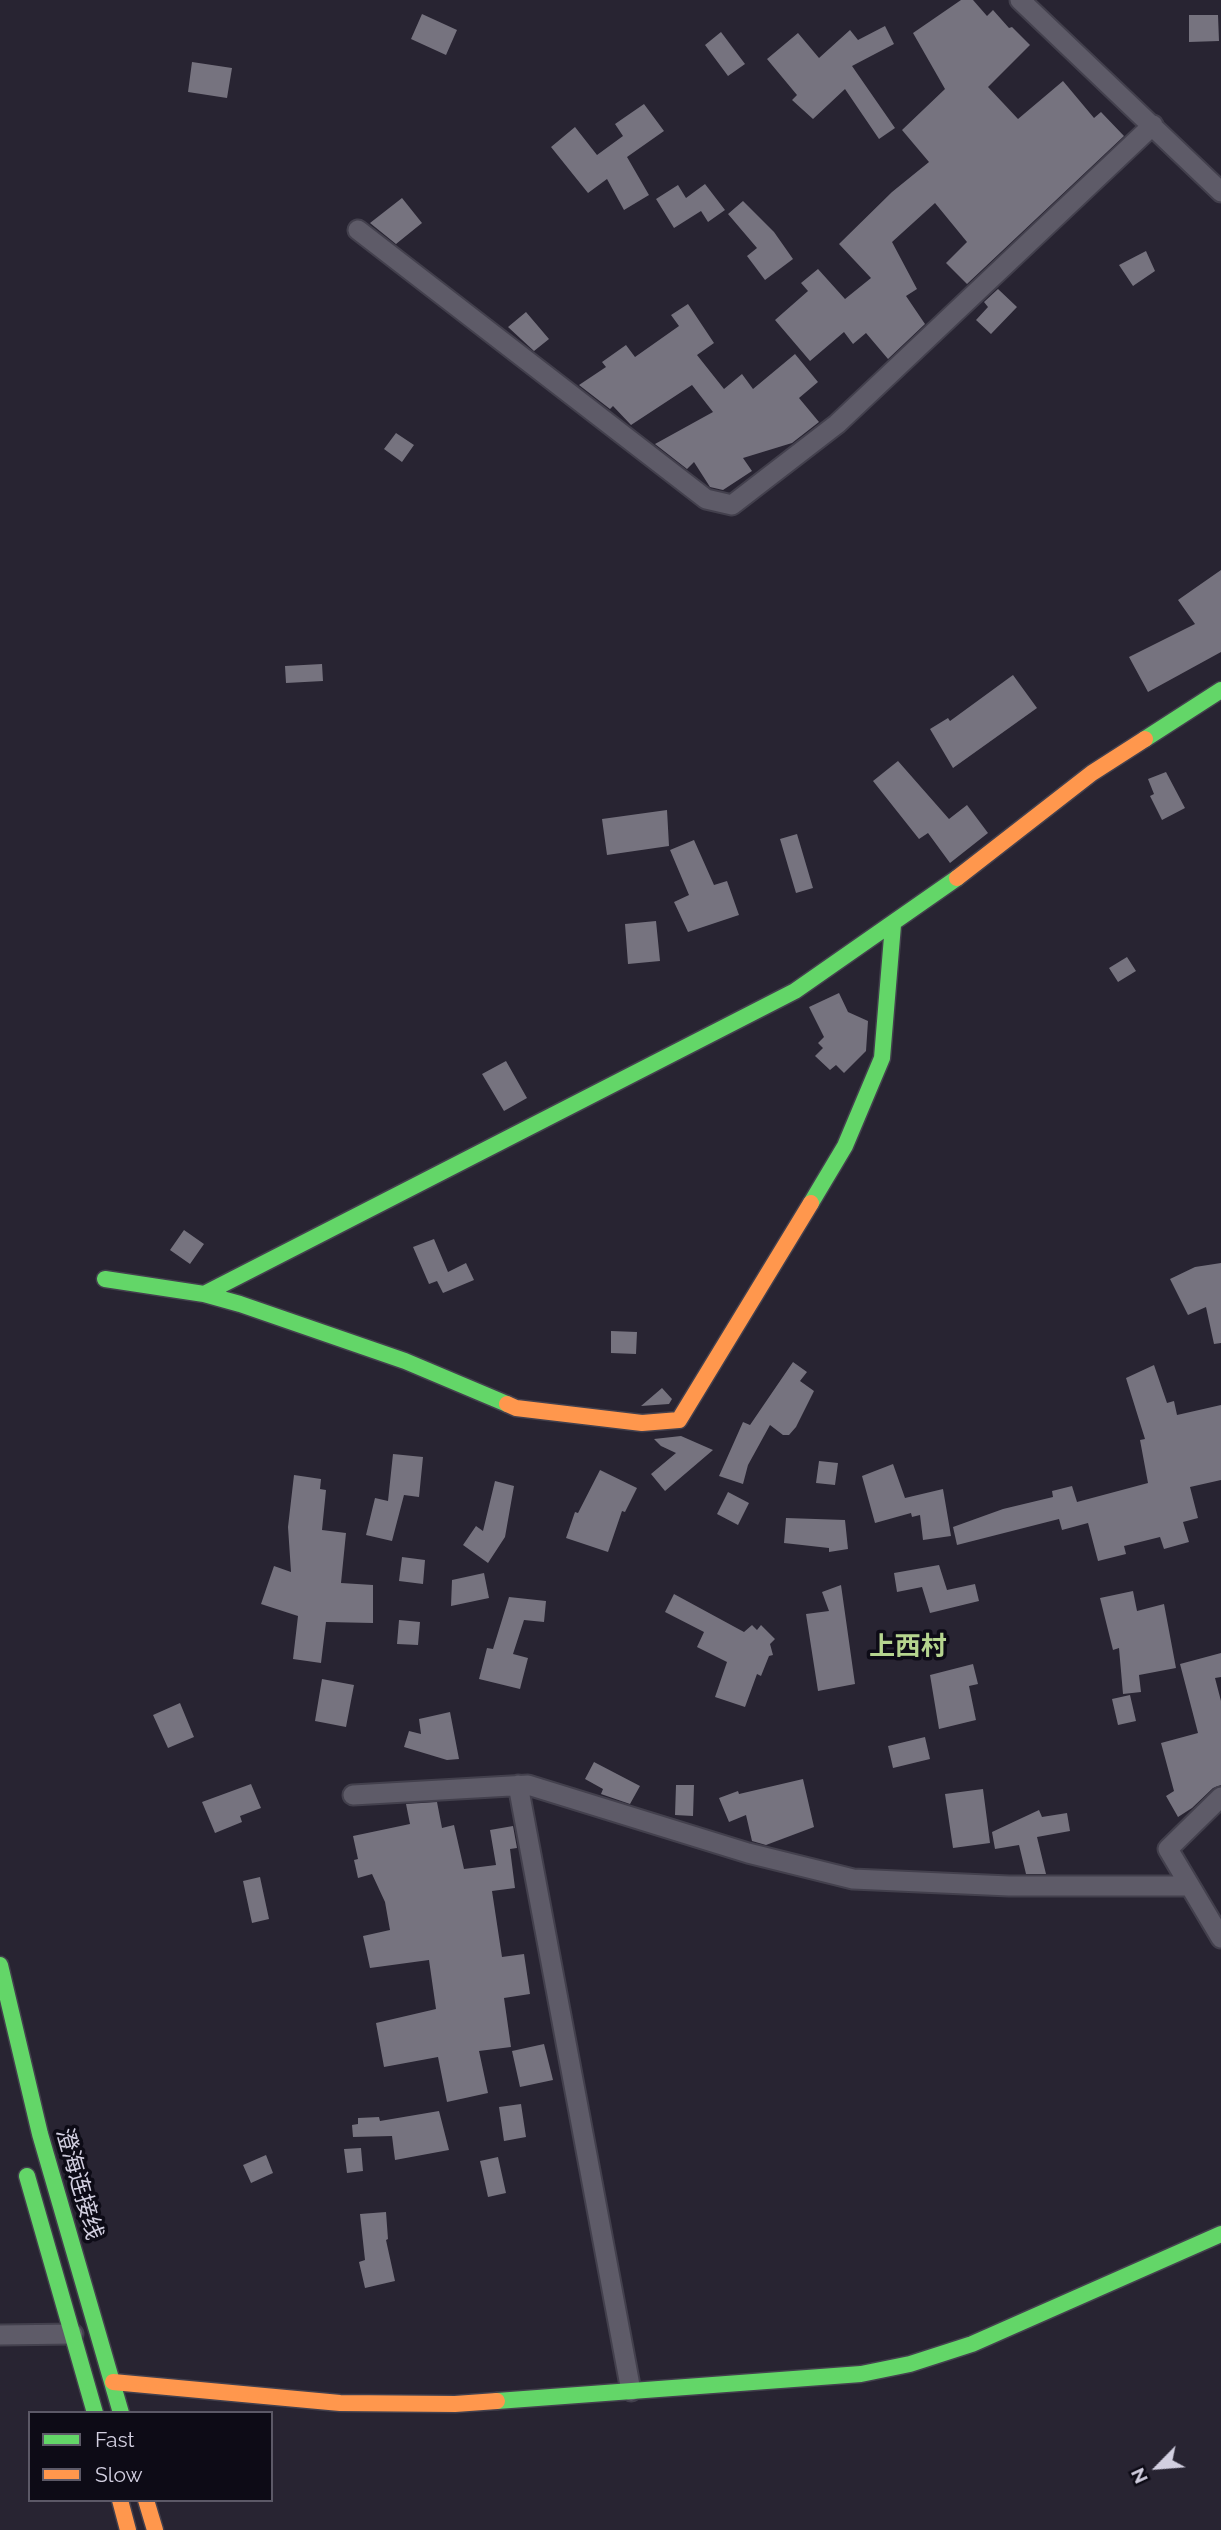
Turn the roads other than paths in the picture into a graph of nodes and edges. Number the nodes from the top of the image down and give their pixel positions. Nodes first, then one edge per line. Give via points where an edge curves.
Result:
1 (1020, 0) edge
2 (1153, 125) junction
3 (1221, 192) edge
4 (358, 230) dead end
5 (1221, 690) edge
6 (893, 925) junction
7 (105, 1279) dead end
8 (204, 1294) junction
9 (518, 1785) junction
10 (353, 1795) dead end
11 (1221, 1797) edge
12 (1190, 1886) junction
13 (1221, 1938) edge
14 (0, 1965) edge
15 (24, 2166) dead end
16 (1221, 2234) edge
17 (73, 2334) junction
18 (0, 2335) edge
19 (113, 2382) junction
20 (631, 2391) junction
21 (94, 2411) edge
22 (120, 2411) edge
23 (121, 2502) edge
24 (147, 2502) edge
25 (128, 2530) edge
26 (155, 2530) edge

1 - 2 street
2 - 3 street
2 - 4 street via 837,424 732,505 706,499
5 - 6 main road via 1092,773
6 - 8 main road via 795,991
6 - 8 main road via 882,1058 845,1146 679,1420 642,1423 516,1408 405,1361
7 - 8 main road
9 - 10 street
9 - 12 street via 853,1879 1009,1886
9 - 20 street
11 - 12 street via 1168,1849
12 - 13 street
14 - 19 main road, 澄海连接线 via 40,2134
15 - 17 main road, 澄海连接线
16 - 20 main road via 972,2344 910,2364 861,2374
17 - 18 street
17 - 21 main road, 澄海连接线
19 - 20 main road via 340,2403 455,2404
19 - 22 main road, 澄海连接线
23 - 25 main road
24 - 26 main road

